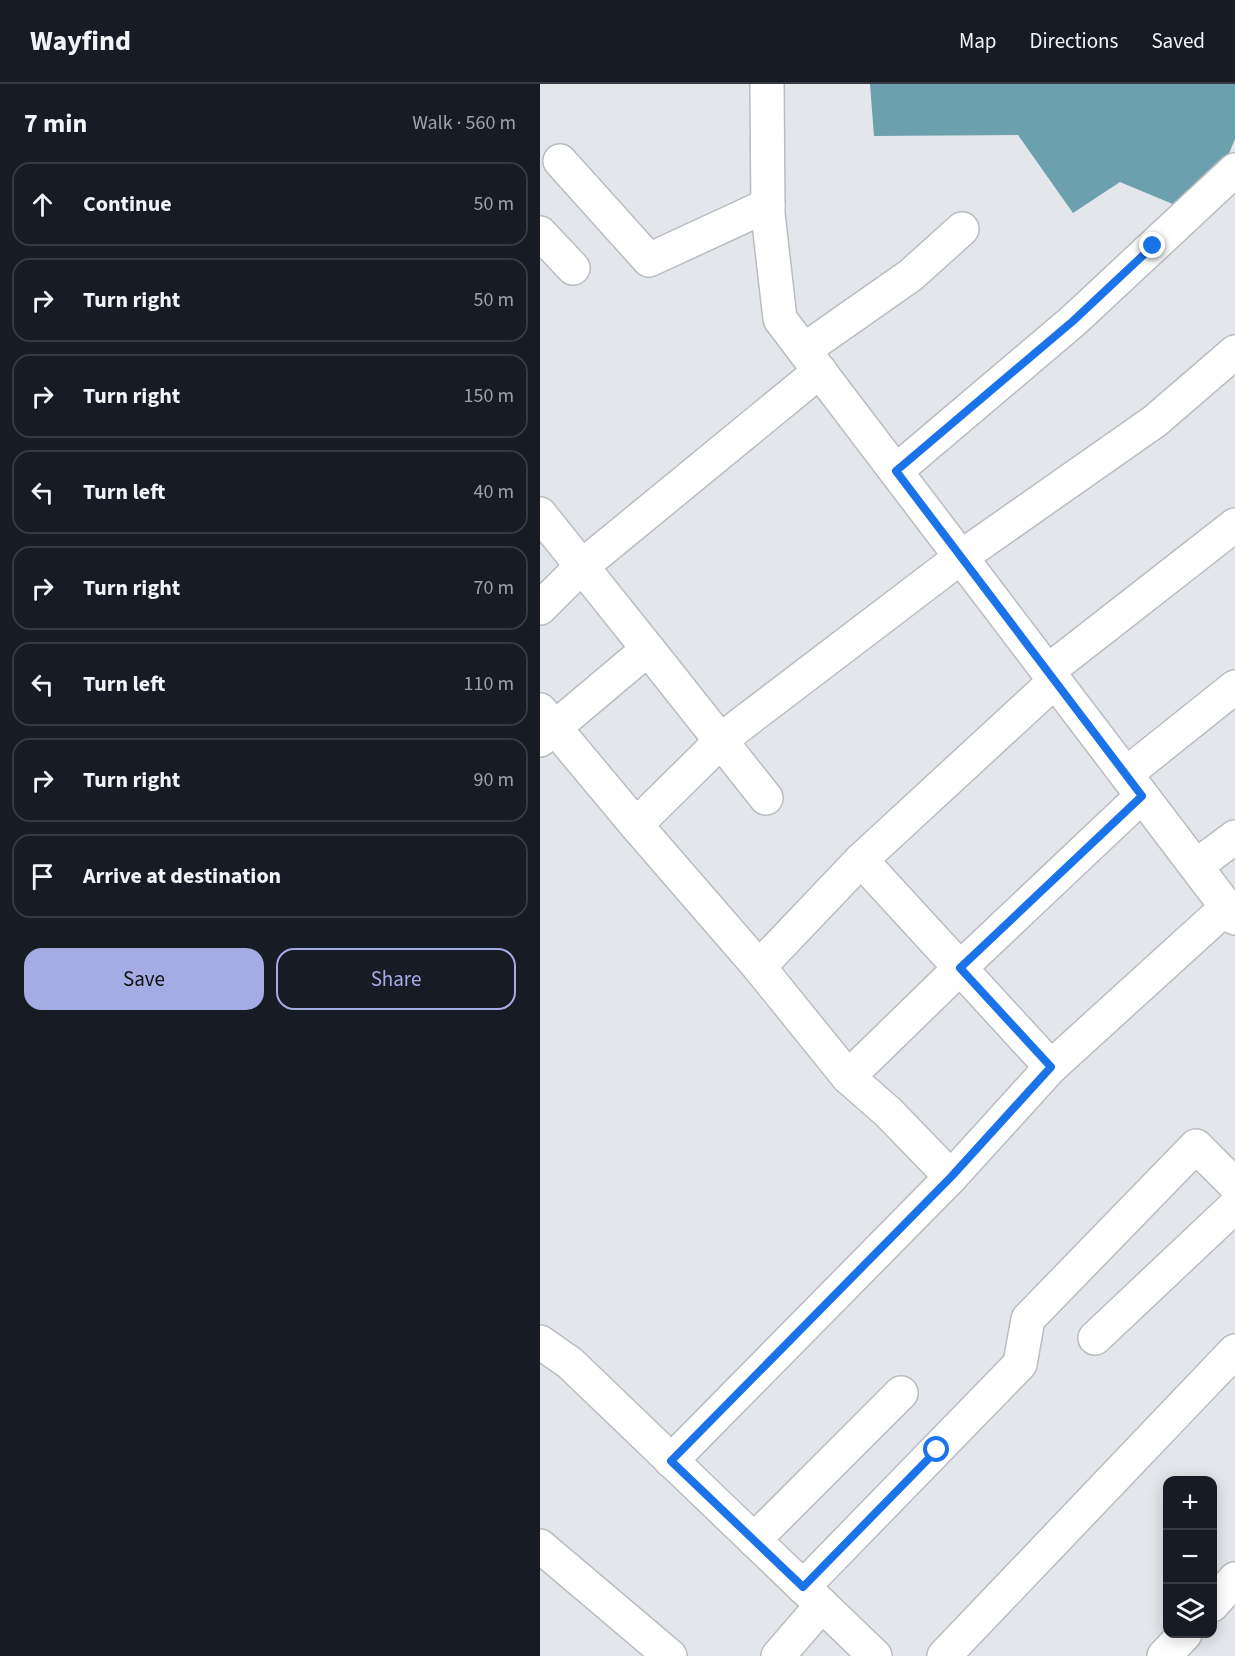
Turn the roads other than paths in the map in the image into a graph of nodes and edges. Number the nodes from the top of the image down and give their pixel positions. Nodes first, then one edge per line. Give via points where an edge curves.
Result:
1 (767, 84) edge
2 (560, 161) dead end
3 (1229, 187) edge
4 (768, 205) junction
5 (963, 229) dead end
6 (540, 233) edge
7 (573, 268) dead end
8 (1235, 352) edge
9 (812, 361) junction
10 (896, 471) junction
11 (540, 514) edge
12 (1234, 527) edge
13 (961, 556) junction
14 (581, 567) junction
15 (540, 608) edge
16 (648, 649) junction
17 (1051, 676) junction
18 (1235, 687) edge
19 (545, 726) edge
20 (721, 741) junction
21 (1134, 785) junction
22 (766, 798) dead end
23 (636, 825) junction
24 (1235, 837) edge
25 (861, 860) junction
26 (1196, 866) junction
27 (1231, 912) edge
28 (759, 967) junction
29 (960, 968) junction
30 (1051, 1067) junction
31 (848, 1077) junction
32 (951, 1177) junction
33 (1235, 1185) edge
34 (1235, 1206) edge
35 (1095, 1338) dead end
36 (540, 1342) edge
37 (1235, 1351) edge
38 (901, 1393) dead end
39 (671, 1461) junction
40 (754, 1540) junction
41 (540, 1546) edge
42 (1235, 1579) edge
43 (813, 1596) junction
44 (1217, 1599) edge
45 (1181, 1638) edge
46 (670, 1656) edge
47 (778, 1656) edge
48 (875, 1656) edge
49 (944, 1656) edge
50 (1164, 1656) edge

1 - 4 street
2 - 4 street via 649,261
3 - 10 street
4 - 9 street via 780,318
5 - 9 street
6 - 7 street
8 - 13 street via 1155,421
9 - 10 street
9 - 14 street
10 - 13 street
11 - 14 street
12 - 17 street
13 - 17 street
13 - 20 street
14 - 15 street
14 - 16 street
16 - 19 street
16 - 20 street
17 - 21 street
17 - 25 street
18 - 21 street
19 - 23 street
20 - 22 street
20 - 23 street
21 - 26 street
21 - 29 street
23 - 28 street
24 - 26 street
25 - 28 street
25 - 29 street
26 - 27 street
27 - 30 street
28 - 31 street
29 - 30 street
29 - 31 street
30 - 32 street
31 - 32 street
32 - 39 street
33 - 43 street via 1196,1146 1028,1318 1020,1364
34 - 35 street
36 - 39 street via 570,1363
37 - 49 street
38 - 40 street
39 - 40 street
40 - 43 street
41 - 46 street
42 - 44 street
43 - 47 street
43 - 48 street
45 - 50 street

